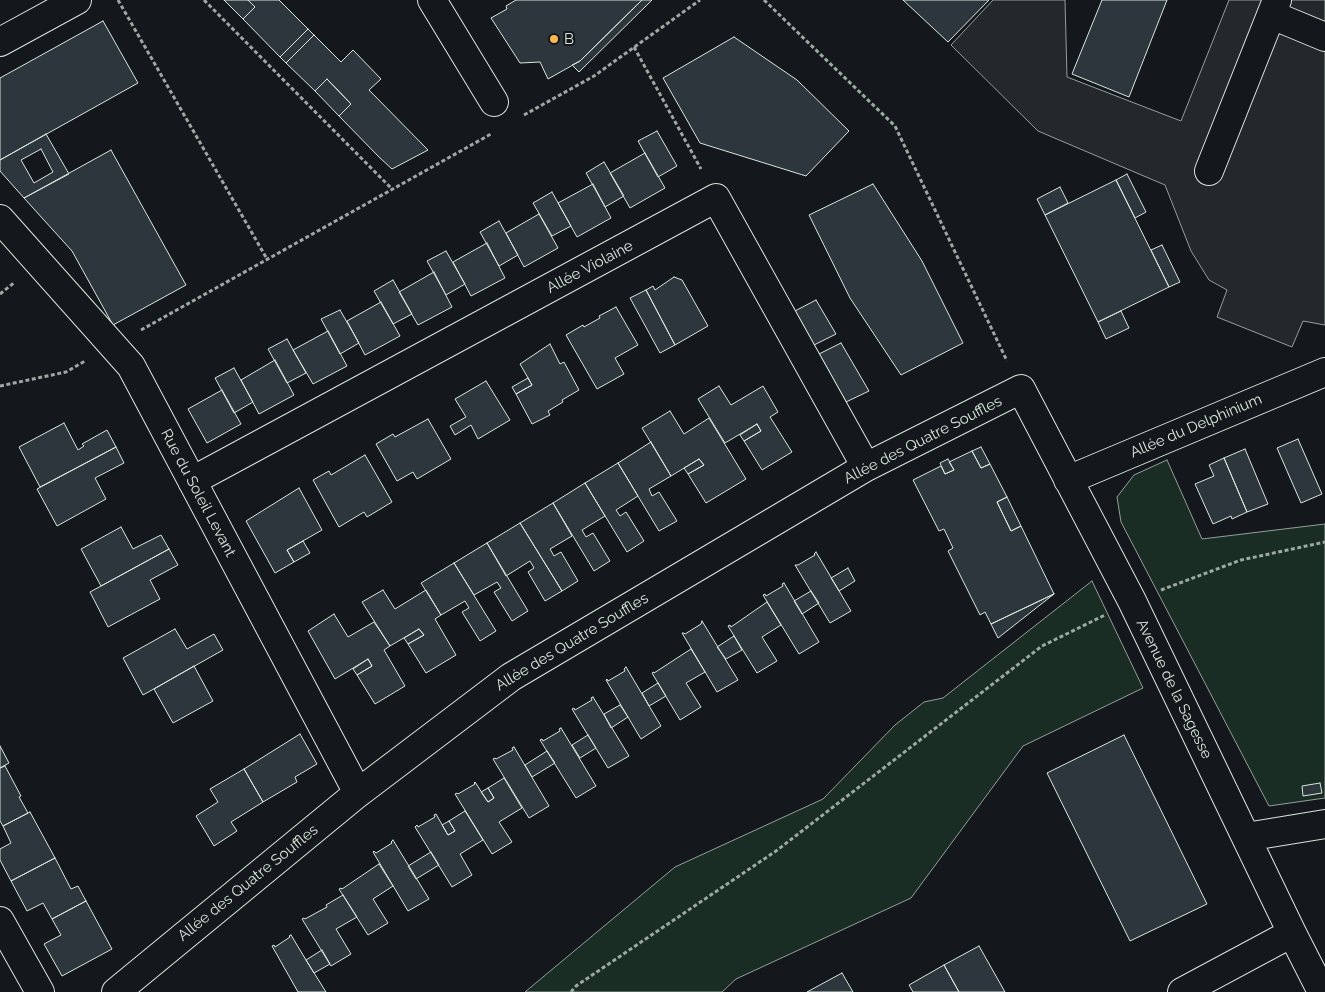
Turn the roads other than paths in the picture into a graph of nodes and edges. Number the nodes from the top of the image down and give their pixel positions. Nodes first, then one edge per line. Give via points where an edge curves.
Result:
1 (77, 0) edge
2 (432, 0) edge
3 (1275, 8) edge
4 (1325, 38) edge
5 (0, 42) edge
6 (494, 102) dead end
7 (1209, 170) dead end
8 (0, 219) edge
9 (1325, 372) edge
10 (1021, 389) joint
11 (866, 467) junction
12 (1068, 480) junction
13 (192, 481) junction
14 (358, 793) junction
15 (1325, 824) edge
16 (1246, 837) junction
17 (0, 921) edge
18 (1292, 933) junction
19 (40, 992) edge
20 (116, 992) edge
21 (1182, 992) edge
22 (1324, 992) edge

1 - 5 street
2 - 6 street
3 - 4 street
3 - 7 street
8 - 13 street, Rue du Soleil Levant via 131,366
9 - 12 street, Allée du Delphinium
10 - 11 street, Allée des Quatre Souffles
10 - 12 street, Avenue de la Sagesse
11 - 13 street, Allée Violaine via 716,198
11 - 14 street, Allée des Quatre Souffles via 511,676
12 - 16 street, Avenue de la Sagesse via 1132,601
13 - 14 street, Rue du Soleil Levant
14 - 20 street, Allée des Quatre Souffles
15 - 16 street
16 - 18 street, Avenue de la Sagesse
17 - 19 street
18 - 21 street
18 - 22 street, Avenue de la Sagesse

